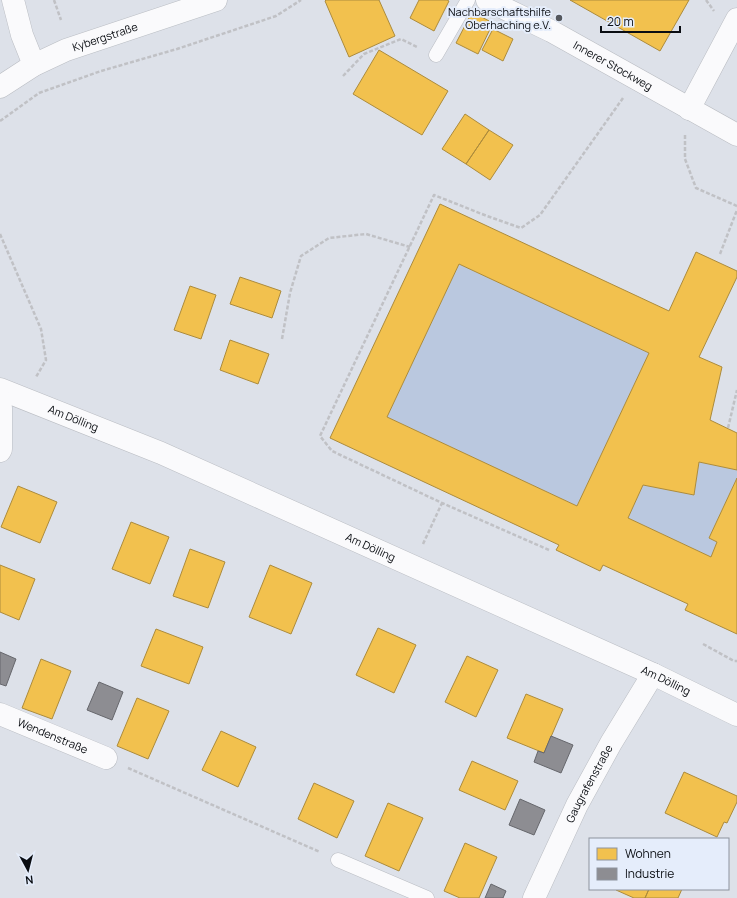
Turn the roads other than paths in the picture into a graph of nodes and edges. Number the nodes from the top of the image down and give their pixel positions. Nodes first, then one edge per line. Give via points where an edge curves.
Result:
1 (13, 0) edge
2 (216, 0) edge
3 (468, 0) edge
4 (487, 0) edge
5 (737, 19) edge
6 (436, 55) road end
7 (34, 65) junction
8 (0, 87) edge
9 (689, 109) junction
10 (737, 135) edge
11 (0, 388) edge
12 (0, 400) edge
13 (0, 451) edge
14 (653, 674) junction
15 (0, 714) edge
16 (737, 715) edge
17 (106, 758) road end
18 (338, 860) road end
19 (427, 898) edge
20 (534, 898) edge

1 - 7 street via 22,35
2 - 7 street, Kybergstraße via 66,50
3 - 6 lane
4 - 9 street, Innerer Stockweg via 551,30
5 - 9 street
7 - 8 street, Kybergstraße
9 - 10 street, Innerer Stockweg
11 - 14 street, Am Dölling via 161,453
12 - 13 street
14 - 16 street, Am Dölling
14 - 20 street, Gaugrafenstraße via 577,805
15 - 17 street, Wendenstraße
18 - 19 lane

